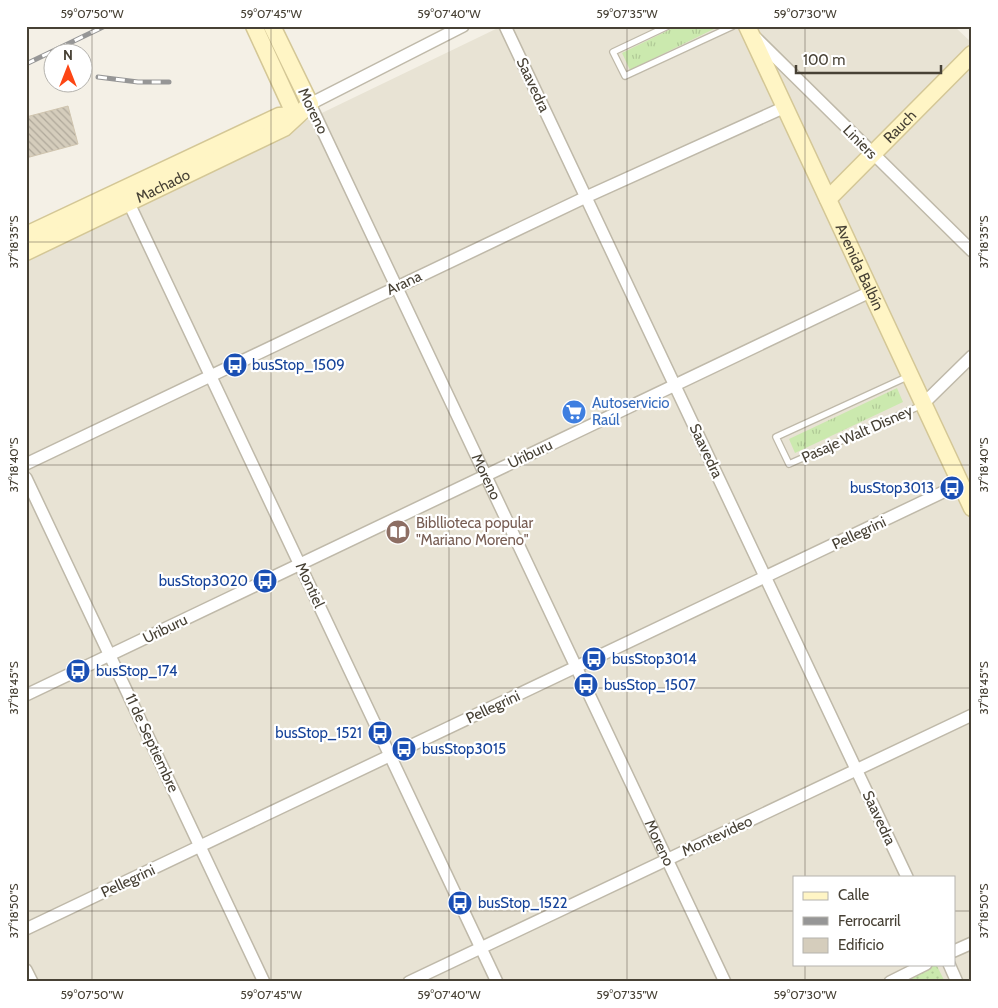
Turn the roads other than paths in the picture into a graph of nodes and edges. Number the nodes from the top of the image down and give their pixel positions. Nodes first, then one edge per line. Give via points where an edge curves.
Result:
1 (254, 26) edge
2 (272, 26) edge
3 (463, 26) edge
4 (505, 26) edge
5 (668, 26) edge
6 (732, 26) edge
7 (748, 29) edge
8 (972, 54) edge
9 (310, 104) junction
10 (785, 107) junction
11 (295, 115) junction
12 (872, 154) junction
13 (126, 196) junction
14 (586, 197) junction
15 (828, 198) junction
16 (26, 235) edge
17 (972, 251) edge
18 (26, 252) edge
19 (397, 286) junction
20 (872, 291) junction
21 (972, 356) edge
22 (909, 376) junction
23 (210, 377) junction
24 (675, 385) junction
25 (922, 405) junction
26 (26, 464) edge
27 (487, 475) junction
28 (26, 478) edge
29 (960, 484) junction
30 (972, 508) edge
31 (300, 564) junction
32 (766, 577) junction
33 (110, 655) junction
34 (577, 667) junction
35 (26, 695) edge
36 (972, 715) edge
37 (390, 756) junction
38 (857, 770) junction
39 (200, 846) junction
40 (667, 859) junction
41 (907, 876) edge
42 (26, 929) edge
43 (972, 943) edge
44 (481, 948) junction
45 (956, 950) edge
46 (922, 966) edge
47 (950, 966) edge
48 (26, 970) edge
49 (32, 982) edge
50 (264, 982) edge
51 (409, 982) edge
52 (497, 982) edge
53 (725, 982) edge
54 (890, 982) edge
55 (957, 982) edge

1 - 11 street, Moreno
2 - 9 street, Moreno
3 - 9 street, Machado
4 - 14 street, Saavedra
5 - 6 lane via 614,52 625,76
7 - 10 street, Avenida Balbín
7 - 12 street, Liniers
8 - 12 street, Rauch
9 - 11 street, Machado
9 - 19 street, Moreno
10 - 14 street, Arana
10 - 15 street, Avenida Balbín
11 - 13 street, Machado via 284,128
12 - 15 street, Rauch
12 - 17 street, Liniers
13 - 16 street, Machado
13 - 18 street, Machado
13 - 23 street, Montiel
14 - 19 street, Arana
14 - 24 street, Saavedra
15 - 20 street, Avenida Balbín
19 - 23 street, Arana
19 - 27 street, Moreno
20 - 22 street, Avenida Balbín
20 - 24 street, Uriburu
21 - 25 street
22 - 25 street, Avenida Balbín
22 - 25 lane, Pasaje Walt Disney via 776,437 789,464
23 - 26 street, Arana
23 - 31 street, Montiel
24 - 27 street, Uriburu
24 - 32 street, Saavedra
25 - 29 street, Avenida Balbín
27 - 31 street, Uriburu
27 - 34 street, Moreno
28 - 33 street, 11 de Septiembre
29 - 30 street, Avenida Balbín
29 - 32 street, Pellegrini
31 - 33 street, Uriburu
31 - 37 street, Montiel
32 - 34 street, Pellegrini
32 - 38 street, Saavedra
33 - 35 street, Uriburu
33 - 39 street, 11 de Septiembre
34 - 37 street, Pellegrini
34 - 40 street, Moreno
36 - 38 street, Montevideo
37 - 39 street, Pellegrini
37 - 44 street, Montiel
38 - 40 street, Montevideo
38 - 41 street, Saavedra
39 - 42 street, Pellegrini
39 - 50 street, 11 de Septiembre
40 - 44 street, Montevideo
40 - 53 street, Moreno
43 - 45 street
44 - 51 street, Montevideo
44 - 52 street, Montiel
46 - 54 street
47 - 55 street
48 - 49 street

